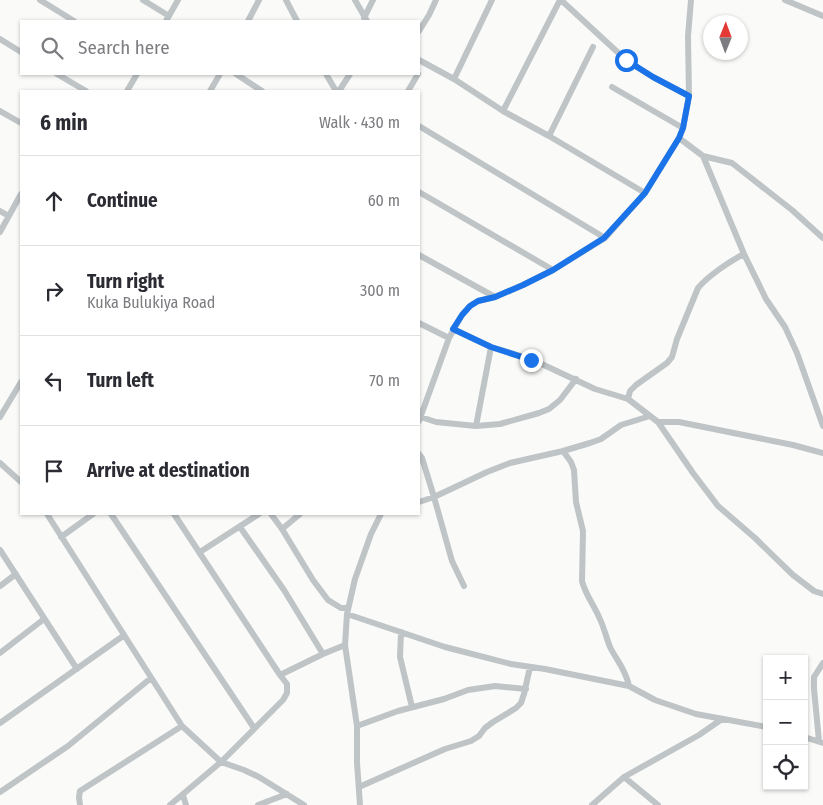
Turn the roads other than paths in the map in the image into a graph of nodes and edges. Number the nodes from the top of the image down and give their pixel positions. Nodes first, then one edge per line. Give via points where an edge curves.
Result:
1 (40, 0) edge
2 (143, 0) edge
3 (178, 0) edge
4 (259, 0) edge
5 (286, 0) edge
6 (355, 0) edge
7 (372, 0) edge
8 (436, 0) edge
9 (492, 0) edge
10 (560, 0) edge
11 (691, 0) edge
12 (785, 0) edge
13 (823, 16) edge
14 (168, 19) edge
15 (72, 20) edge
16 (249, 20) edge
17 (297, 20) edge
18 (366, 20) edge
19 (420, 29) edge
20 (0, 39) edge
21 (593, 47) dead end
22 (20, 51) edge
23 (422, 61) edge
24 (59, 75) edge
25 (136, 75) edge
26 (219, 75) edge
27 (238, 75) edge
28 (327, 75) edge
29 (349, 75) edge
30 (418, 75) edge
31 (454, 80) junction
32 (612, 86) dead end
33 (84, 90) edge
34 (128, 90) edge
35 (211, 90) edge
36 (260, 90) edge
37 (337, 90) edge
38 (339, 90) edge
39 (409, 90) edge
40 (689, 96) junction
41 (0, 111) edge
42 (503, 111) junction
43 (20, 122) edge
44 (420, 127) edge
45 (683, 128) junction
46 (549, 136) junction
47 (679, 138) junction
48 (702, 156) junction
49 (420, 193) edge
50 (645, 193) junction
51 (20, 196) edge
52 (0, 211) edge
53 (9, 216) junction
54 (0, 232) edge
55 (604, 238) junction
56 (823, 238) edge
57 (744, 254) junction
58 (420, 256) edge
59 (553, 270) junction
60 (495, 297) junction
61 (420, 324) edge
62 (453, 329) junction
63 (448, 338) junction
64 (491, 347) junction
65 (576, 379) junction
66 (20, 384) edge
67 (628, 399) junction
68 (650, 416) junction
69 (0, 417) edge
70 (420, 419) edge
71 (658, 422) junction
72 (476, 426) junction
73 (823, 426) edge
74 (563, 451) junction
75 (823, 453) edge
76 (420, 455) edge
77 (0, 463) edge
78 (20, 481) edge
79 (434, 497) junction
80 (420, 502) edge
81 (48, 515) edge
82 (92, 515) edge
83 (112, 515) edge
84 (175, 515) edge
85 (257, 515) edge
86 (271, 515) edge
87 (299, 515) edge
88 (380, 515) edge
89 (240, 526) junction
90 (282, 529) junction
91 (61, 537) junction
92 (0, 550) edge
93 (200, 552) junction
94 (16, 574) junction
95 (0, 586) edge
96 (464, 586) dead end
97 (822, 595) edge
98 (347, 611) junction
99 (44, 619) junction
100 (401, 632) junction
101 (123, 636) junction
102 (345, 645) junction
103 (0, 653) edge
104 (323, 654) junction
105 (823, 663) edge
106 (530, 667) junction
107 (77, 669) junction
108 (280, 675) junction
109 (151, 678) junction
110 (629, 686) junction
111 (526, 689) junction
112 (412, 707) junction
113 (722, 719) junction
114 (0, 723) edge
115 (182, 726) junction
116 (357, 726) junction
117 (763, 726) edge
118 (254, 728) junction
119 (808, 738) edge
120 (821, 742) edge
121 (221, 762) junction
122 (624, 777) junction
123 (359, 787) junction
124 (0, 792) edge
125 (286, 794) junction
126 (183, 795) junction
127 (80, 805) edge
128 (170, 805) edge
129 (186, 805) edge
130 (258, 805) edge
131 (304, 805) edge
132 (360, 805) edge
133 (592, 805) edge
134 (658, 805) edge

1 - 15 street
2 - 14 street
3 - 14 street
4 - 16 street
5 - 17 street
6 - 18 street
7 - 18 street
8 - 19 street
9 - 31 street
10 - 40 street via 626,60
10 - 42 street
11 - 40 street
12 - 13 street
20 - 22 street
21 - 46 street
23 - 31 street
24 - 33 street
25 - 34 street
26 - 35 street
27 - 36 street
28 - 37 street
29 - 38 street
30 - 39 street
31 - 42 street
32 - 45 street
40 - 45 street
41 - 43 street
42 - 46 street
44 - 55 street
45 - 47 street
46 - 50 street
47 - 48 street
47 - 50 street
48 - 56 street via 732,163
48 - 57 street
49 - 59 street
50 - 55 street
51 - 53 street
52 - 53 street
53 - 54 street
55 - 59 street
57 - 67 street via 698,288 672,357 636,385
57 - 73 street via 797,353
58 - 60 street
59 - 60 street
60 - 62 street via 470,306
61 - 63 street
62 - 63 street
62 - 64 street
63 - 70 street
64 - 65 street
64 - 72 street
65 - 67 street via 595,389
65 - 72 street via 560,400 539,414 500,424
66 - 69 street
67 - 68 street
68 - 71 street
68 - 74 street via 621,425 601,439
70 - 72 street
71 - 75 street via 678,422
71 - 97 street via 718,506 793,575
74 - 79 street via 510,462
74 - 110 street via 574,470 576,502 583,531 582,581
76 - 79 street
77 - 78 street
79 - 80 street
79 - 96 street via 452,561
81 - 91 street
82 - 91 street
83 - 118 street
84 - 93 street
85 - 89 street
86 - 90 street
87 - 90 street
88 - 98 street via 355,579
89 - 93 street
89 - 104 street
90 - 98 street via 328,600
91 - 101 street
92 - 94 street
93 - 108 street
94 - 95 street
94 - 99 street
98 - 100 street
98 - 102 street
99 - 103 street
99 - 107 street
100 - 106 street via 445,647
100 - 112 street via 400,657
101 - 107 street
101 - 109 street
102 - 104 street
102 - 116 street
104 - 108 street
105 - 120 street via 814,677
106 - 110 street
106 - 111 street
107 - 114 street
108 - 118 street via 287,684 287,693
109 - 115 street
109 - 124 street via 68,746
110 - 113 street via 655,700
111 - 112 street via 496,686 468,690
111 - 123 street via 516,708 492,722 471,741
112 - 116 street
113 - 117 street
113 - 122 street
115 - 121 street
115 - 127 street via 80,791
116 - 123 street
118 - 121 street
119 - 120 street
121 - 125 street via 244,770
121 - 126 street
122 - 133 street
122 - 134 street
123 - 132 street
125 - 130 street
125 - 131 street
126 - 128 street
126 - 129 street

